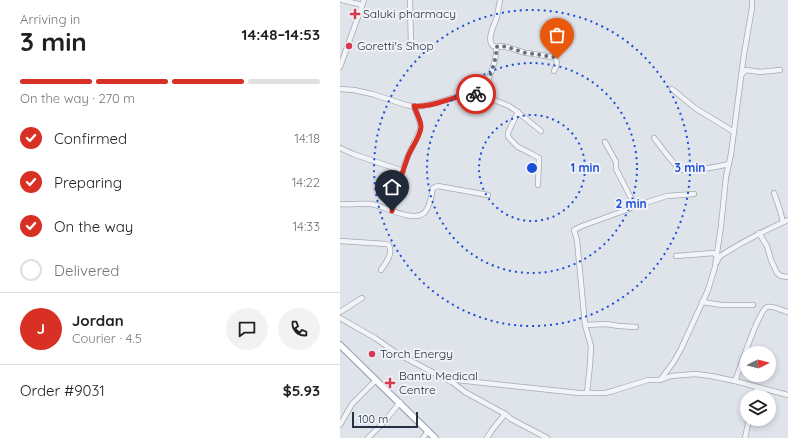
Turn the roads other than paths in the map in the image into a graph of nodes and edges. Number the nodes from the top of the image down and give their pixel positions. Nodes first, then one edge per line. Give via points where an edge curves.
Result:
1 (342, 0) edge
2 (410, 0) edge
3 (500, 0) edge
4 (752, 0) edge
5 (363, 2) edge
6 (411, 46) dead end
7 (496, 47) junction
8 (340, 67) edge
9 (780, 70) dead end
10 (554, 71) dead end
11 (742, 74) junction
12 (340, 88) edge
13 (672, 89) dead end
14 (482, 95) junction
15 (414, 106) junction
16 (518, 112) junction
17 (541, 131) dead end
18 (734, 132) junction
19 (654, 138) dead end
20 (605, 142) dead end
21 (340, 148) edge
22 (729, 164) junction
23 (403, 171) junction
24 (538, 185) dead end
25 (774, 193) dead end
26 (694, 194) dead end
27 (488, 195) dead end
28 (340, 204) edge
29 (632, 207) junction
30 (392, 211) junction
31 (786, 221) edge
32 (759, 233) junction
33 (340, 241) edge
34 (676, 256) dead end
35 (718, 256) junction
36 (381, 270) dead end
37 (788, 277) edge
38 (362, 298) dead end
39 (702, 302) junction
40 (752, 305) dead end
41 (341, 310) edge
42 (788, 312) edge
43 (340, 318) edge
44 (584, 325) junction
45 (636, 327) dead end
46 (340, 346) edge
47 (439, 375) junction
48 (376, 380) junction
49 (660, 380) junction
50 (735, 381) junction
51 (757, 387) junction
52 (756, 390) edge
53 (587, 393) junction
54 (788, 395) edge
55 (400, 402) junction
56 (505, 414) junction
57 (340, 425) edge
58 (748, 426) edge
59 (428, 431) junction
60 (368, 438) edge
61 (423, 438) edge
62 (435, 438) edge
63 (487, 438) edge
64 (547, 438) edge
65 (745, 438) edge

1 - 5 street
2 - 6 street
3 - 7 street via 490,41
4 - 11 street
5 - 8 street
7 - 10 street via 554,57 557,59
7 - 14 street via 491,73
9 - 11 street via 746,70
11 - 18 street
12 - 15 street
13 - 18 street via 695,108
14 - 15 street via 463,95
14 - 16 street
15 - 23 street via 420,130
16 - 17 street
16 - 24 street via 508,136 518,147 539,158
18 - 22 street
19 - 22 street via 682,170
20 - 29 street via 633,202
21 - 23 street
22 - 35 street
23 - 30 street
25 - 31 street
26 - 29 street via 667,196
27 - 30 street via 438,186 433,188 426,212 421,215 412,216
28 - 30 street via 373,204
29 - 44 street via 574,230
31 - 32 street
32 - 35 street
32 - 37 street via 777,273
33 - 36 street via 389,245 389,256
34 - 35 street via 714,253
35 - 39 street
38 - 41 street
39 - 40 street
39 - 49 street via 677,357
42 - 50 street via 772,307 765,308 751,336
43 - 47 street via 398,354
44 - 45 street
44 - 53 street via 591,346
46 - 48 main road
47 - 53 street via 457,380
47 - 56 street
48 - 55 main road
48 - 57 street via 352,404
49 - 50 street via 671,376 695,374
49 - 53 street via 648,380 605,393
50 - 51 street
51 - 52 street
51 - 54 street
55 - 59 main road
55 - 60 street
56 - 63 street
56 - 64 street
58 - 65 street
59 - 61 street
59 - 62 main road

